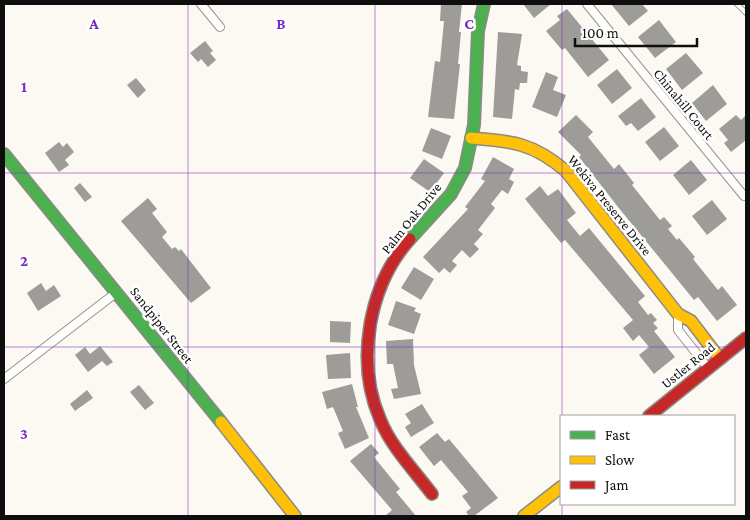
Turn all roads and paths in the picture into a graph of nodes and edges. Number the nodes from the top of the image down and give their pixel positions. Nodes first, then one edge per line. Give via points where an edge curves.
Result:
1 (201, 4) edge
2 (484, 4) edge
3 (587, 4) edge
4 (737, 4) edge
5 (746, 14) edge
6 (220, 27) dead end
7 (471, 138) junction
8 (4, 154) edge
9 (744, 196) dead end
10 (118, 292) junction
11 (678, 314) junction
12 (701, 334) junction
13 (746, 338) edge
14 (688, 344) junction
15 (720, 359) junction
16 (708, 368) junction
17 (4, 379) edge
18 (650, 415) edge
19 (560, 488) edge
20 (432, 494) dead end
21 (294, 516) edge
22 (524, 516) edge

1 - 6 street
2 - 7 street, Palm Oak Drive via 479,23
3 - 9 street, Chinahill Court
4 - 5 lane
7 - 11 street, Wekiva Preserve Drive via 531,145 546,153 566,171
7 - 20 street, Palm Oak Drive via 465,167 454,191 397,255 381,289 369,329 371,394 379,419
8 - 10 street, Sandpiper Street
10 - 17 street
10 - 21 street, Sandpiper Street
11 - 12 street, Wekiva Preserve Drive via 691,321
11 - 14 street, Wekiva Preserve Drive via 678,330
12 - 14 street
12 - 15 street, Wekiva Preserve Drive
13 - 15 street, Ustler Road
14 - 16 street, Wekiva Preserve Drive
15 - 16 street, Ustler Road
16 - 18 street, Ustler Road
19 - 22 street

